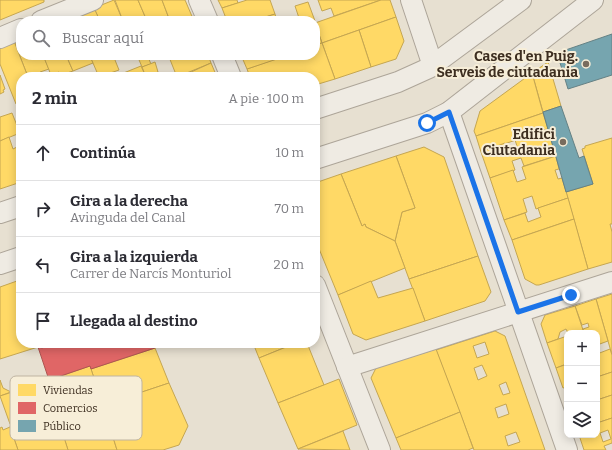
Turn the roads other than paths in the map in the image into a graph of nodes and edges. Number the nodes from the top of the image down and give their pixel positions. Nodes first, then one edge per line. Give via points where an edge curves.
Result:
1 (93, 0) edge
2 (200, 0) edge
3 (411, 0) edge
4 (521, 0) edge
5 (593, 0) edge
6 (53, 16) edge
7 (206, 16) edge
8 (16, 31) edge
9 (0, 38) edge
10 (224, 60) edge
11 (433, 66) junction
12 (229, 72) edge
13 (320, 107) edge
14 (449, 112) junction
15 (320, 157) edge
16 (16, 208) edge
17 (0, 213) edge
18 (16, 259) edge
19 (0, 264) edge
20 (612, 282) edge
21 (320, 298) edge
22 (518, 312) junction
23 (347, 367) junction
24 (380, 450) edge
25 (567, 450) edge

1 - 6 street
2 - 7 street
3 - 11 street
4 - 11 street
5 - 14 street
8 - 9 street
10 - 12 street
11 - 13 street via 398,82
14 - 15 street via 427,123
14 - 22 street
16 - 17 street
18 - 19 street
20 - 22 street
21 - 23 street
22 - 23 street
22 - 25 street
23 - 24 street

